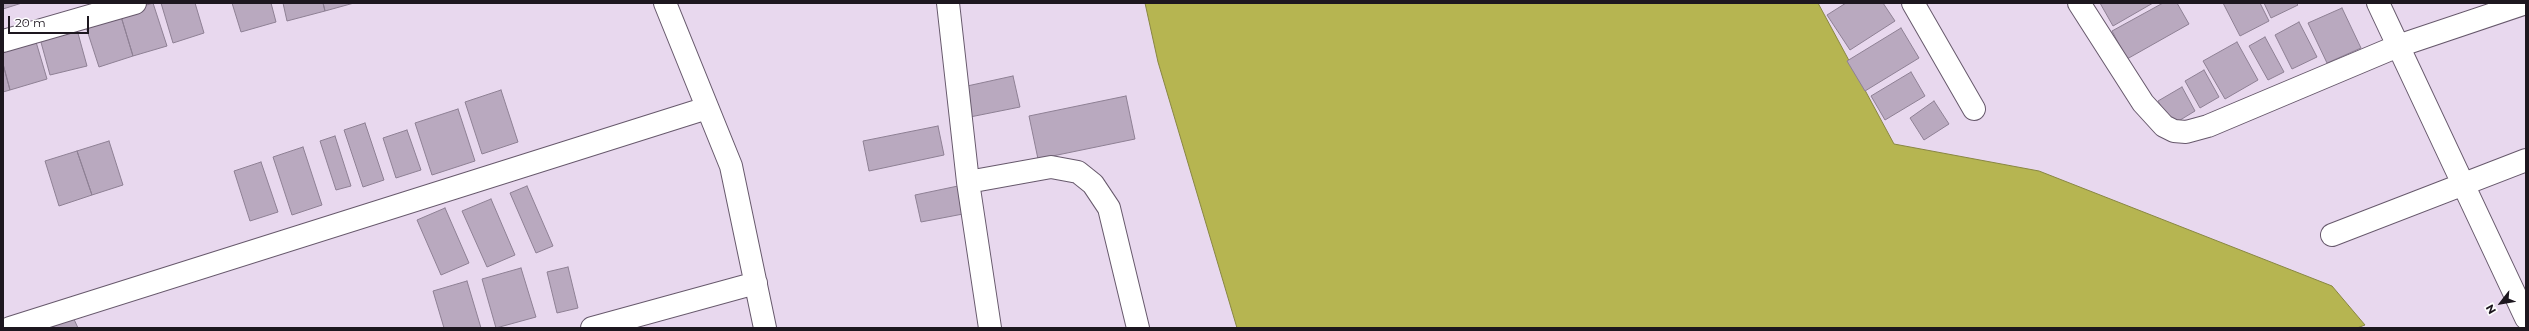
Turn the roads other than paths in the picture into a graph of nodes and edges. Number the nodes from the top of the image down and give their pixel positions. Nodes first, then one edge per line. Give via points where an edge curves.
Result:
1 (135, 3) edge
2 (665, 3) edge
3 (948, 3) edge
4 (1913, 3) edge
5 (2080, 3) edge
6 (2378, 3) edge
7 (2526, 3) edge
8 (3, 41) edge
9 (2398, 46) junction
10 (707, 108) junction
11 (1974, 109) dead end
12 (2526, 160) edge
13 (968, 182) junction
14 (2463, 183) junction
15 (2332, 235) dead end
16 (756, 283) junction
17 (2526, 318) edge
18 (10, 328) edge
19 (592, 328) edge
20 (765, 328) edge
21 (990, 328) edge
22 (1138, 328) edge

1 - 8 street
2 - 10 street
3 - 13 street
4 - 11 street
5 - 9 street via 2143,103 2164,126 2174,131 2186,132 2208,126
6 - 9 street
7 - 9 street
9 - 14 street
10 - 16 street via 731,166
10 - 18 street
12 - 14 street
13 - 21 street
13 - 22 street via 1051,167 1078,172 1093,184 1109,208
14 - 15 street
14 - 17 street
16 - 19 street
16 - 20 street

